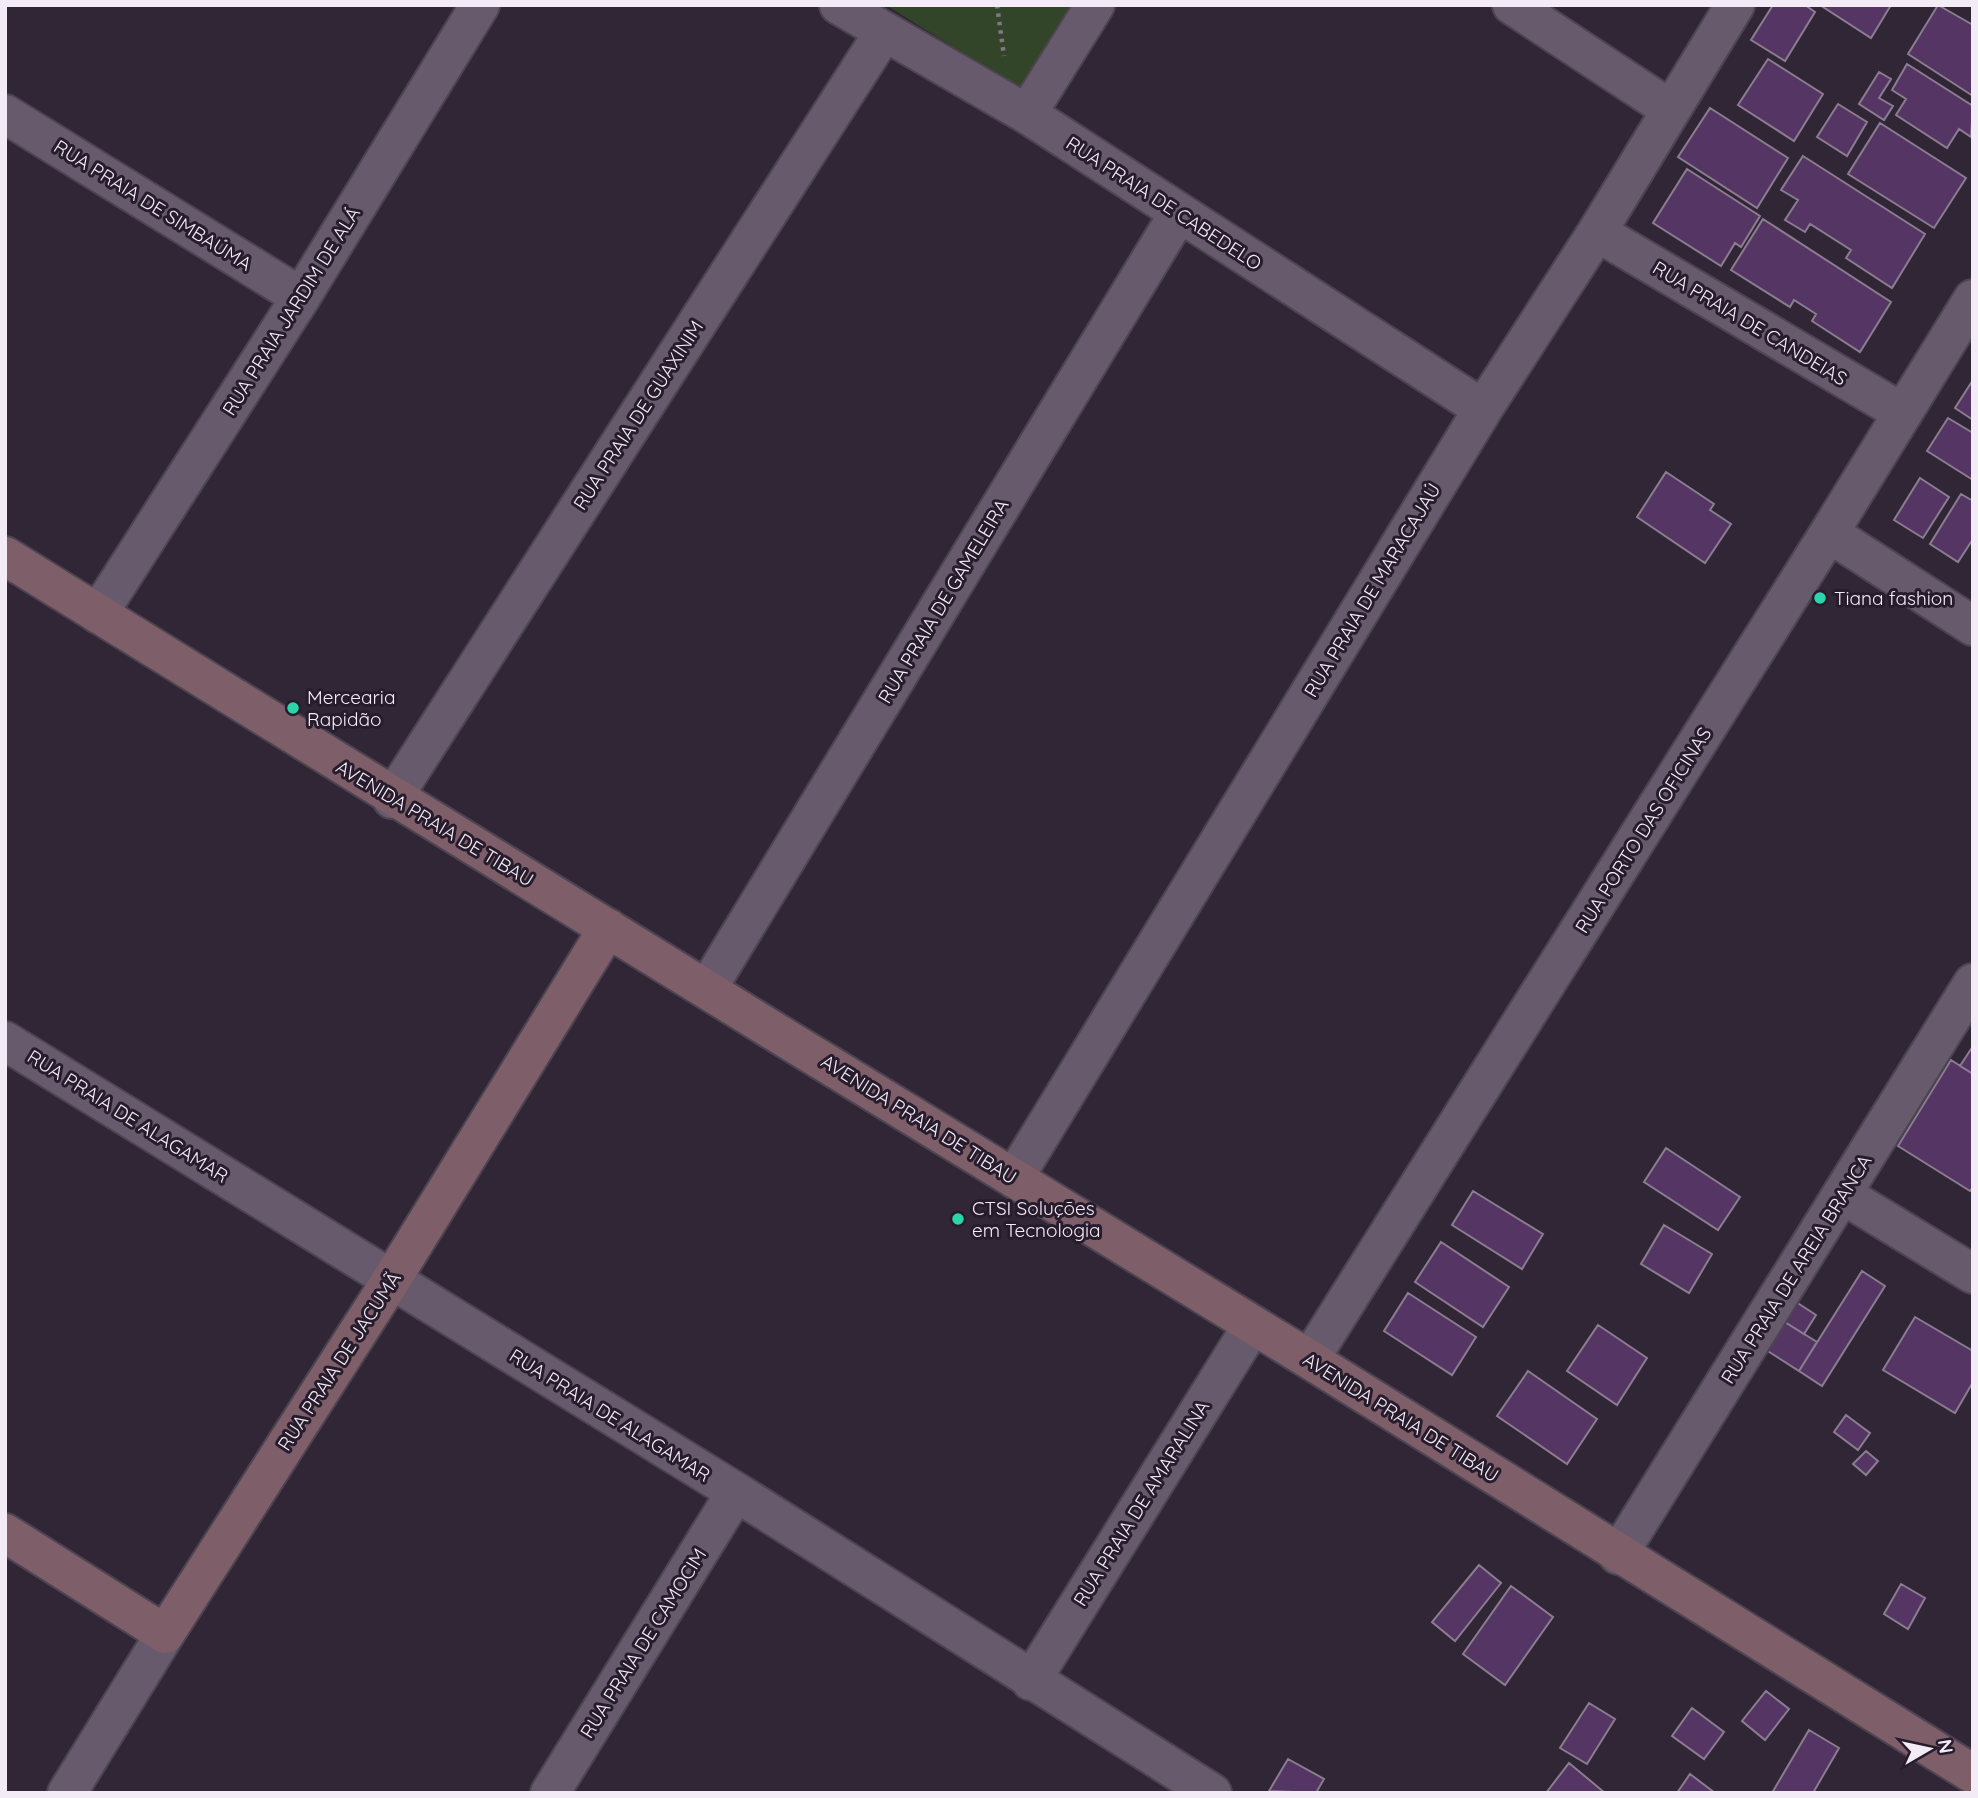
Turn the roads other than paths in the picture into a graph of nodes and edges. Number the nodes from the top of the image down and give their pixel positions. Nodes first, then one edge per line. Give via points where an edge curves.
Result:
1 (480, 5) edge
2 (839, 5) edge
3 (1095, 5) edge
4 (1512, 5) edge
5 (1735, 5) edge
6 (884, 32) junction
7 (1670, 109) junction
8 (5, 114) edge
9 (1027, 114) junction
10 (1179, 213) junction
11 (1597, 232) junction
12 (300, 297) junction
13 (1973, 299) edge
14 (1483, 409) junction
15 (1902, 413) junction
16 (1829, 533) junction
17 (5, 556) edge
18 (98, 614) junction
19 (1973, 625) edge
20 (392, 799) junction
21 (608, 928) junction
22 (1973, 983) edge
23 (707, 989) junction
24 (5, 1041) edge
25 (1014, 1178) junction
26 (1842, 1194) junction
27 (1973, 1274) edge
28 (392, 1279) junction
29 (1252, 1325) junction
30 (1310, 1359) junction
31 (736, 1493) junction
32 (5, 1534) edge
33 (1618, 1555) junction
34 (165, 1634) junction
35 (1031, 1681) junction
36 (1973, 1774) edge
37 (67, 1793) edge
38 (551, 1793) edge
39 (1212, 1793) edge

1 - 12 street, RUA PRAIA JARDIM DE ALÁ
2 - 6 street, RUA PRAIA DE CABEDELO
3 - 9 street
4 - 7 street
5 - 7 street, RUA PRAIA DE MARACAJAÚ
6 - 9 street, RUA PRAIA DE CABEDELO
6 - 20 street, RUA PRAIA DE GUAXINIM
7 - 11 street, RUA PRAIA DE MARACAJAÚ
8 - 12 street, RUA PRAIA DE SIMBAÚMA
9 - 10 street, RUA PRAIA DE CABEDELO
10 - 14 street, RUA PRAIA DE CABEDELO
10 - 23 street, RUA PRAIA DE GAMELEIRA
11 - 14 street, RUA PRAIA DE MARACAJAÚ
11 - 15 street, RUA PRAIA DE CANDEIAS
12 - 18 street, RUA PRAIA JARDIM DE ALÁ
13 - 15 street, RUA PORTO DAS OFICINAS
14 - 25 street, RUA PRAIA DE MARACAJAÚ
15 - 16 street, RUA PORTO DAS OFICINAS
16 - 19 street
16 - 30 street, RUA PORTO DAS OFICINAS
17 - 18 main road, AVENIDA PRAIA DE TIBAU
18 - 20 main road, AVENIDA PRAIA DE TIBAU
20 - 21 main road, AVENIDA PRAIA DE TIBAU
21 - 23 main road, AVENIDA PRAIA DE TIBAU
21 - 28 main road, RUA PRAIA DE JACUMÃ
22 - 26 street, RUA PRAIA DE AREIA BRANCA
23 - 25 main road, AVENIDA PRAIA DE TIBAU
24 - 28 street, RUA PRAIA DE ALAGAMAR
25 - 29 main road, AVENIDA PRAIA DE TIBAU
26 - 27 street
26 - 33 street, RUA PRAIA DE AREIA BRANCA
28 - 31 street, RUA PRAIA DE ALAGAMAR
28 - 34 main road, RUA PRAIA DE JACUMÃ
29 - 30 main road, AVENIDA PRAIA DE TIBAU
29 - 35 street, RUA PRAIA DE AMARALINA
30 - 33 main road, AVENIDA PRAIA DE TIBAU
31 - 35 street, RUA PRAIA DE ALAGAMAR
31 - 38 street, RUA PRAIA DE CAMOCIM
32 - 34 main road
33 - 36 main road, AVENIDA PRAIA DE TIBAU
34 - 37 street, RUA PRAIA DE JACUMÃ
35 - 39 street, RUA PRAIA DE ALAGAMAR

